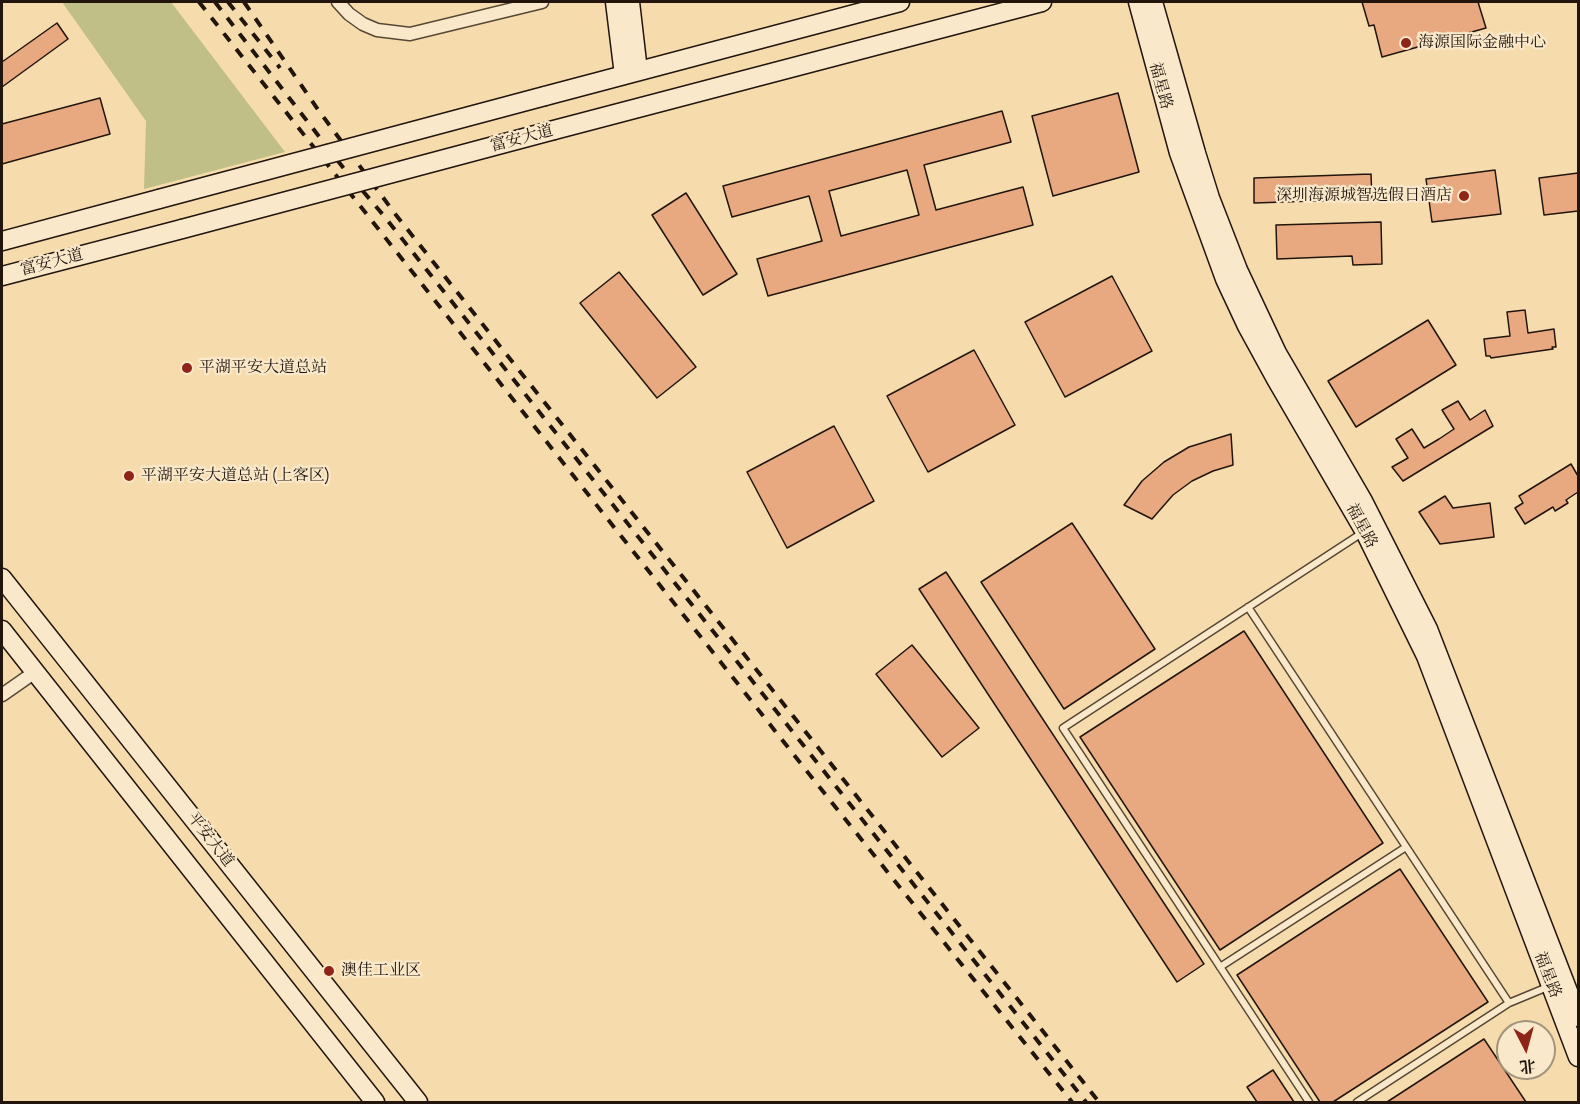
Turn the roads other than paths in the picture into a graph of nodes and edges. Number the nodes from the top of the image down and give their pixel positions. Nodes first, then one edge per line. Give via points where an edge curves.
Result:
1 (338, 2) edge
2 (542, 2) edge
3 (615, 2) edge
4 (630, 2) edge
5 (900, 2) edge
6 (1042, 2) edge
7 (1138, 2) edge
8 (1154, 2) edge
9 (991, 8) edge
10 (631, 73) junction
11 (2, 241) edge
12 (2, 276) edge
13 (1370, 528) junction
14 (2, 578) edge
15 (1248, 607) junction
16 (2, 630) edge
17 (35, 672) junction
18 (2, 695) edge
19 (1406, 847) junction
20 (1220, 967) junction
21 (1558, 983) junction
22 (1509, 1003) junction
23 (1578, 1017) edge
24 (1578, 1057) edge
25 (375, 1102) edge
26 (418, 1102) edge
27 (1309, 1102) edge
28 (1357, 1102) edge

1 - 2 street via 363,24 410,34
3 - 10 street
4 - 10 street
5 - 10 street, 富安大道
6 - 9 street, 富安大道
7 - 13 street, 福星路 via 1179,153 1225,279 1276,379
8 - 13 street, 福星路 via 1203,175 1238,270 1277,353
9 - 12 street, 富安大道, bridge via 554,130
10 - 11 street, 富安大道, bridge
13 - 15 lane
13 - 21 street, 福星路 via 1420,612 1442,661
14 - 26 street, 平安大道
15 - 19 lane
15 - 20 lane via 1063,728
16 - 17 street, 平安大道
17 - 18 street
17 - 25 street, 平安大道
19 - 20 lane
19 - 22 lane
20 - 27 lane
21 - 22 lane
21 - 23 street, 福星路
21 - 24 street, 福星路
22 - 28 lane

